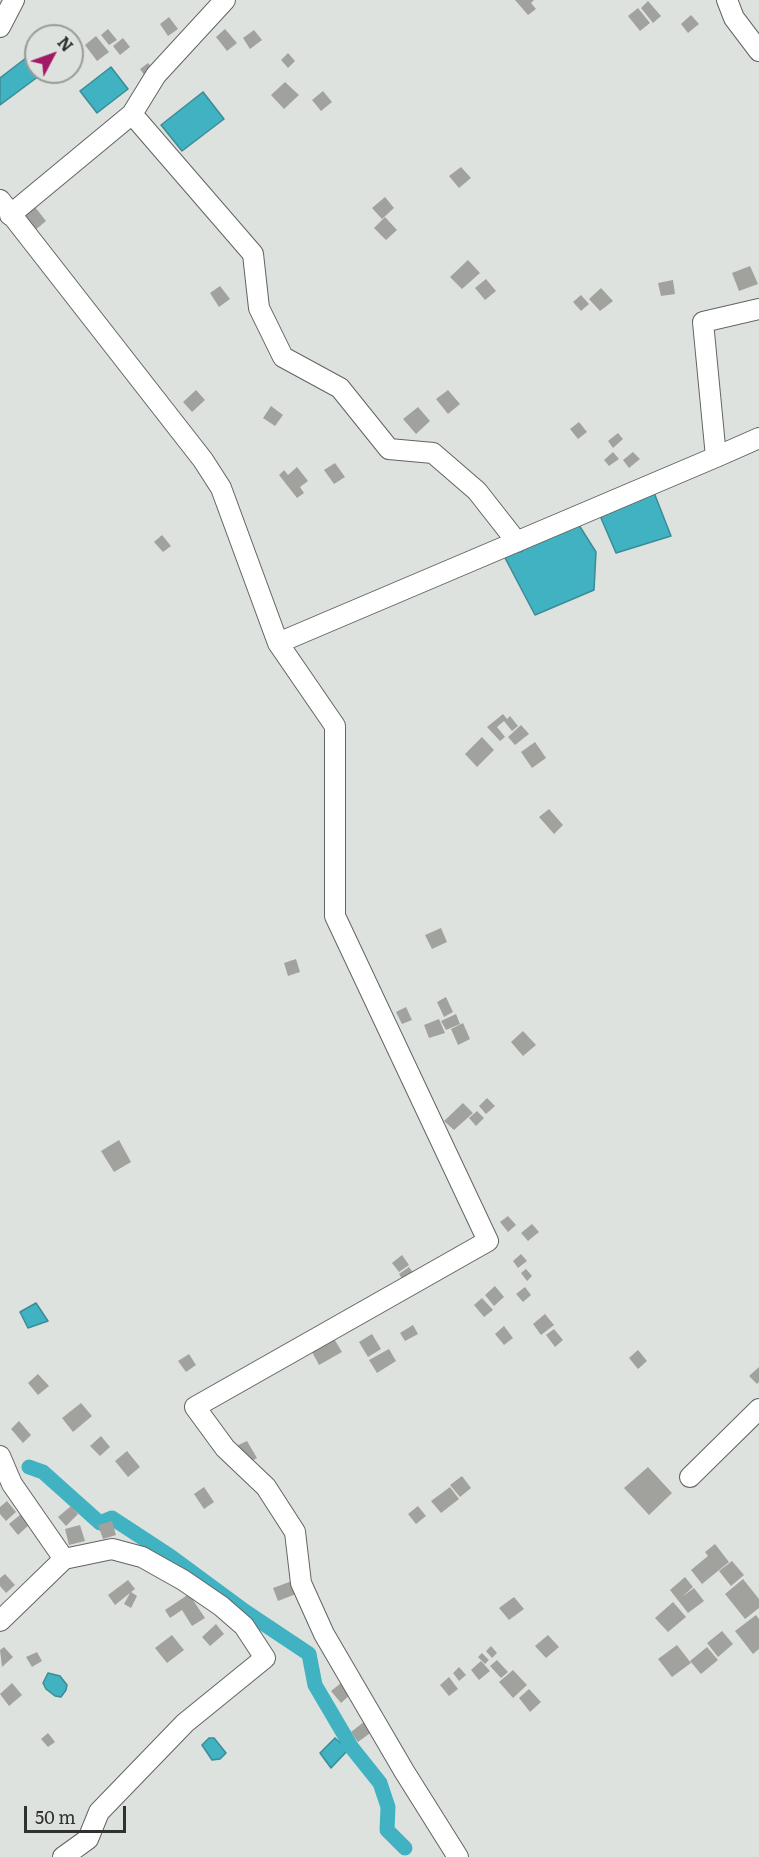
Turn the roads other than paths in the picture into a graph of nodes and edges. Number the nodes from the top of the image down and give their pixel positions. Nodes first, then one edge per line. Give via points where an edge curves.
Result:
1 (14, 0) edge
2 (225, 0) edge
3 (727, 0) edge
4 (0, 27) edge
5 (759, 51) edge
6 (132, 114) junction
7 (5, 208) edge
8 (759, 309) edge
9 (759, 438) edge
10 (716, 457) junction
11 (517, 542) junction
12 (278, 643) junction
13 (759, 1409) edge
14 (0, 1456) edge
15 (690, 1477) dead end
16 (64, 1558) junction
17 (0, 1621) edge
18 (63, 1857) edge
19 (458, 1857) edge

1 - 4 street
2 - 6 street via 156,75
3 - 5 street via 734,18
6 - 7 street
6 - 11 street via 253,254 258,308 283,357 340,388 389,449 433,453 477,491
7 - 12 street via 174,420 215,478
8 - 10 street via 703,322
9 - 10 street
10 - 11 street
11 - 12 street
12 - 19 street via 334,726 335,916 489,1241 195,1407 225,1448 266,1487 295,1532 301,1583 324,1634
13 - 15 street
14 - 16 street via 12,1484
16 - 17 street
16 - 18 street via 112,1549 142,1557 221,1606 244,1626 265,1658 185,1723 99,1812 88,1839

